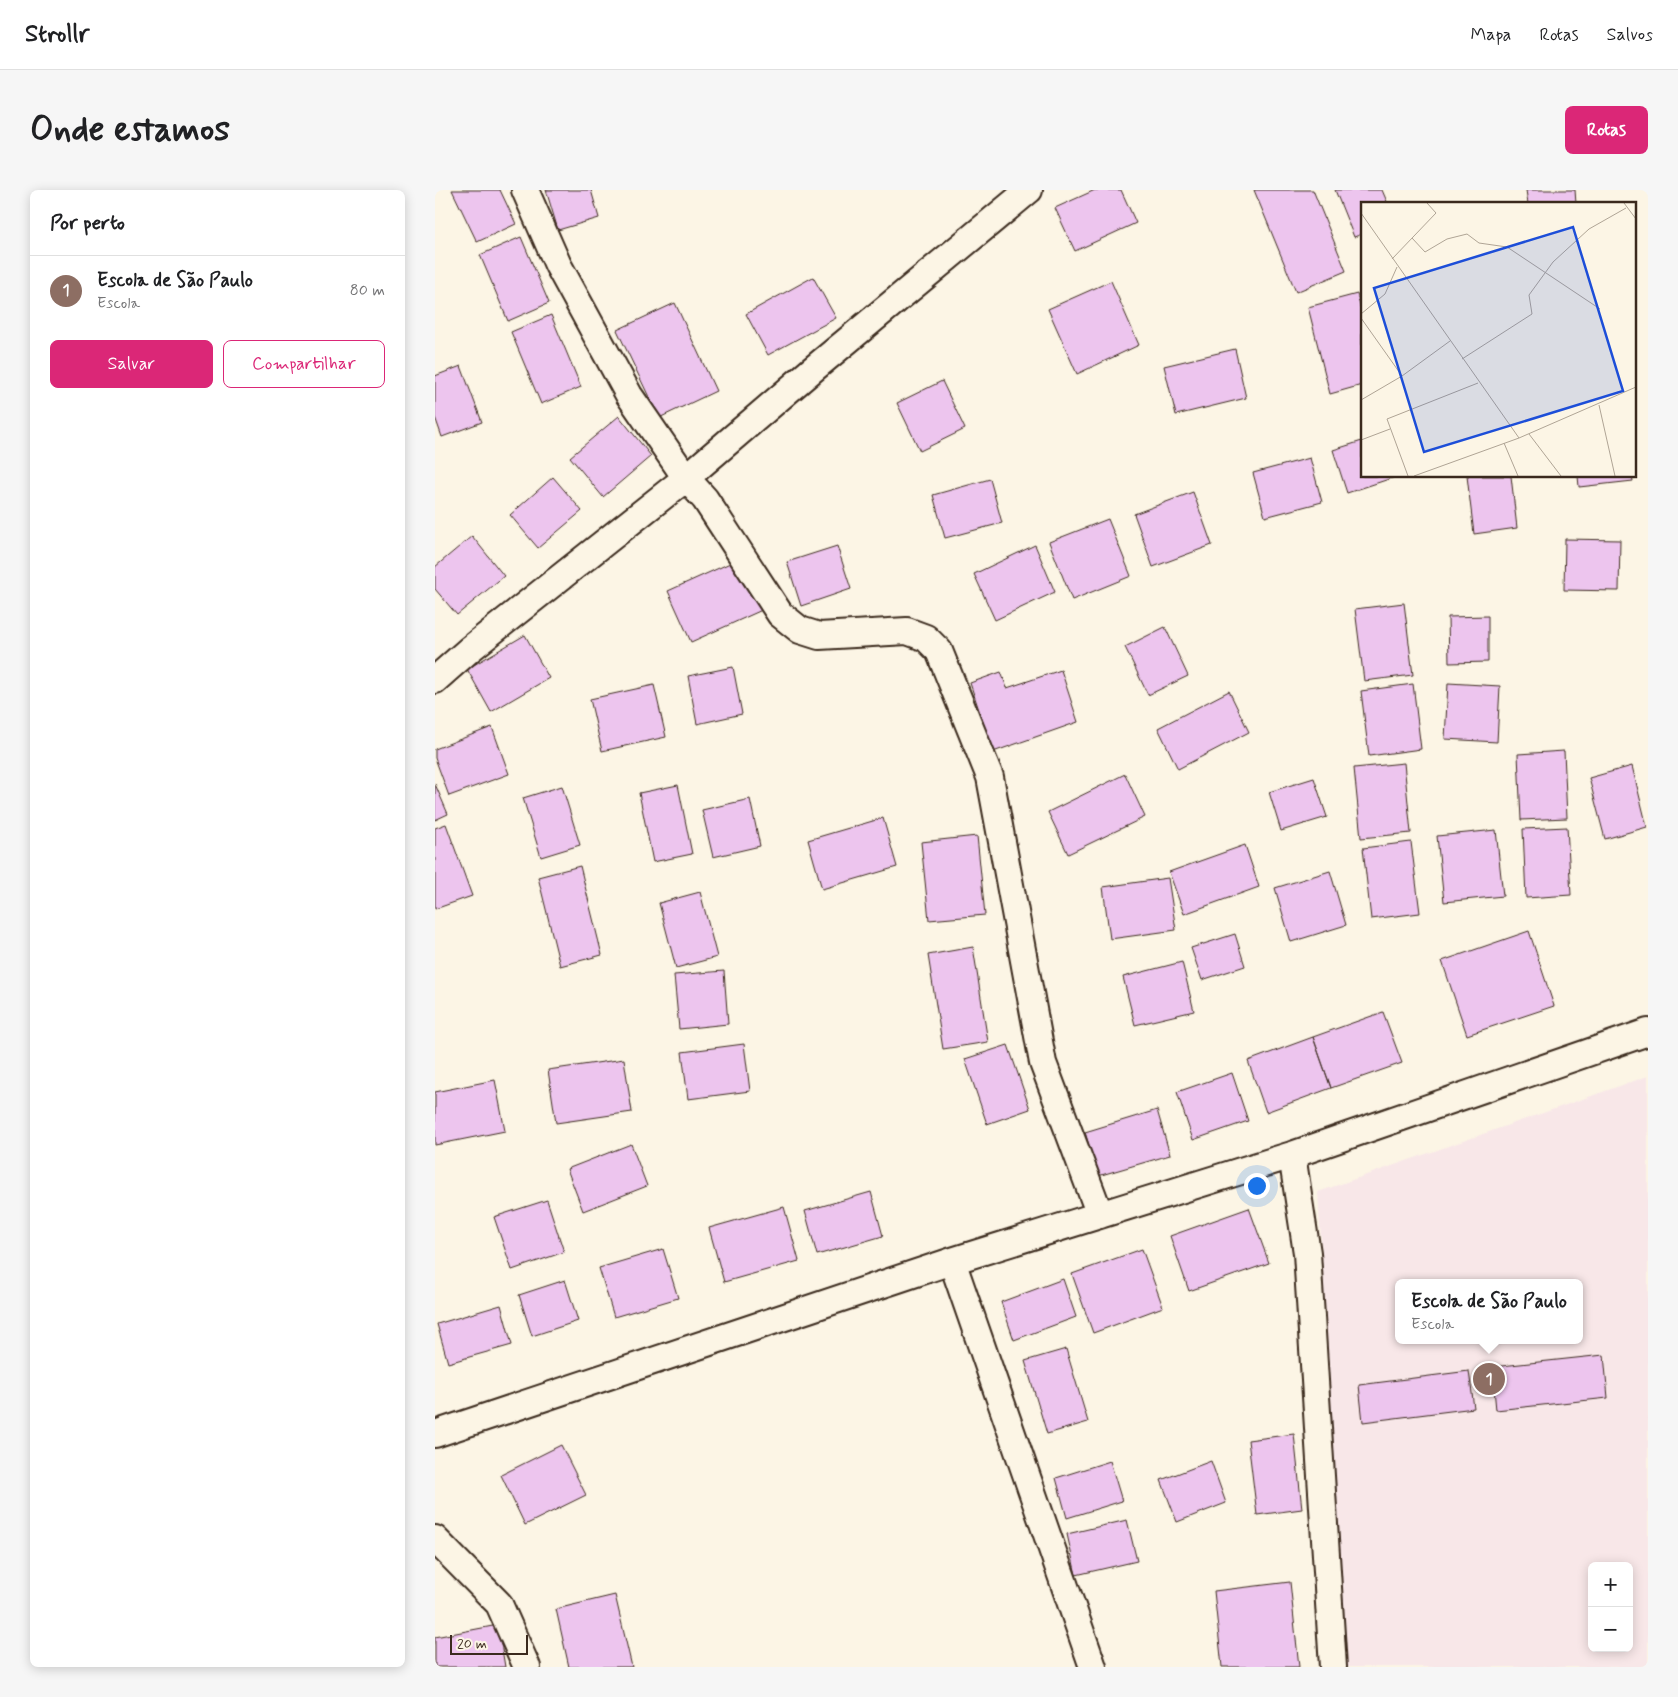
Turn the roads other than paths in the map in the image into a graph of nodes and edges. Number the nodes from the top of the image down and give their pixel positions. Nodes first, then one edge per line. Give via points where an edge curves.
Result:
1 (525, 190) edge
2 (1029, 190) edge
3 (687, 478) junction
4 (435, 680) edge
5 (1648, 1032) edge
6 (1292, 1155) junction
7 (1099, 1216) junction
8 (952, 1261) junction
9 (435, 1434) edge
10 (435, 1539) edge
11 (1086, 1665) edge
12 (527, 1667) edge
13 (1333, 1667) edge

1 - 3 street via 557,266 629,395
2 - 3 street
3 - 4 street
3 - 7 street via 780,614 800,630 819,636 907,631 925,638 939,651 990,777 1043,1062
5 - 6 street
6 - 7 street
6 - 13 street via 1307,1253
7 - 8 street
8 - 9 street
8 - 11 street
10 - 12 street via 499,1604

